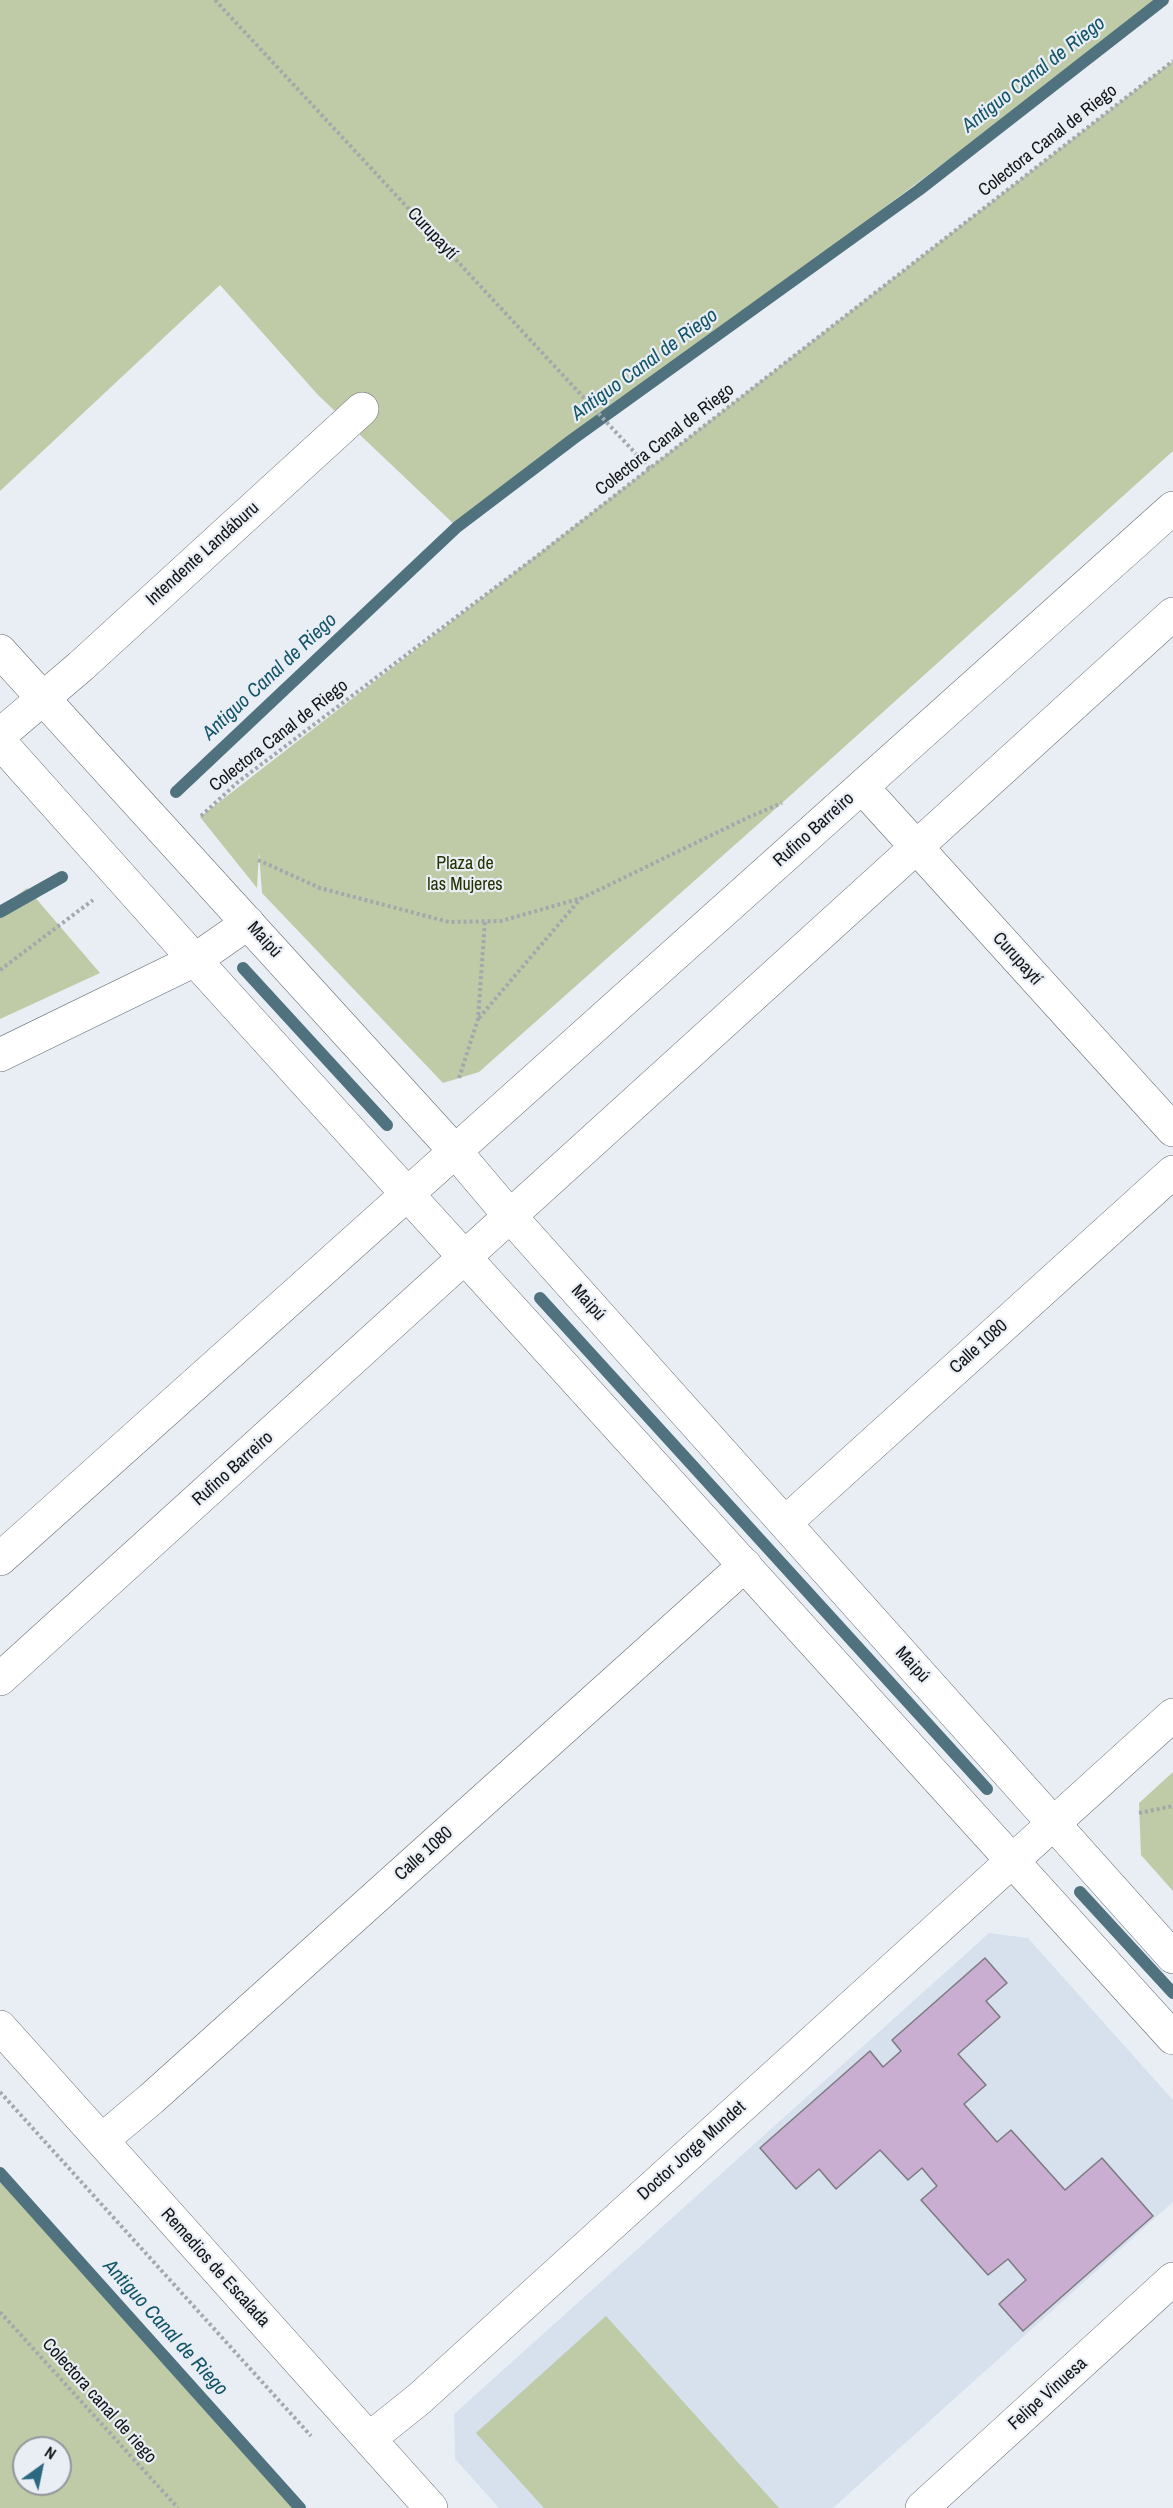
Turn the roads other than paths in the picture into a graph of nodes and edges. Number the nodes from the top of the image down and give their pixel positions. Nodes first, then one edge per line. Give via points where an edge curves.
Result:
1 (362, 409) dead end
2 (1173, 508) edge
3 (1173, 614) edge
4 (0, 651) edge
5 (43, 699) junction
6 (0, 735) edge
7 (0, 742) edge
8 (862, 787) junction
9 (917, 847) junction
10 (248, 923) junction
11 (195, 960) junction
12 (0, 1055) edge
13 (1173, 1130) edge
14 (455, 1151) junction
15 (1173, 1172) edge
16 (408, 1195) junction
17 (510, 1216) junction
18 (466, 1258) junction
19 (785, 1523) junction
20 (0, 1559) edge
21 (745, 1565) junction
22 (0, 1680) edge
23 (1173, 1715) edge
24 (1052, 1822) junction
25 (1013, 1861) junction
26 (1173, 1957) edge
27 (0, 2027) edge
28 (1173, 2038) edge
29 (102, 2140) junction
30 (1173, 2279) edge
31 (369, 2439) junction
32 (431, 2508) edge
33 (922, 2508) edge

1 - 5 street, Intendente Landáburu
2 - 8 street, Rufino Barreiro
3 - 9 street
4 - 5 street, Maipú
5 - 6 street, Intendente Landáburu
5 - 10 street, Maipú
7 - 11 street
8 - 9 street, Curupaytí
8 - 14 street, Rufino Barreiro
9 - 13 street, Curupaytí
9 - 17 street
10 - 11 street
10 - 14 street, Maipú
11 - 12 street
11 - 16 street
14 - 16 street, Rufino Barreiro
14 - 17 street, Maipú
15 - 19 street, Calle 1080
16 - 18 street
16 - 20 street
17 - 18 street, Rufino Barreiro
17 - 19 street, Maipú
18 - 21 street
18 - 22 street, Rufino Barreiro
19 - 24 street, Maipú
21 - 25 street
21 - 29 street, Calle 1080
23 - 24 street
24 - 25 street, Doctor Jorge Mundet
24 - 26 street, Maipú
25 - 28 street
25 - 31 street, Doctor Jorge Mundet via 419,2399
27 - 29 street, Remedios de Escalada
29 - 31 street, Remedios de Escalada
30 - 33 street, Felipe Vinuesa
31 - 32 street, Remedios de Escalada

